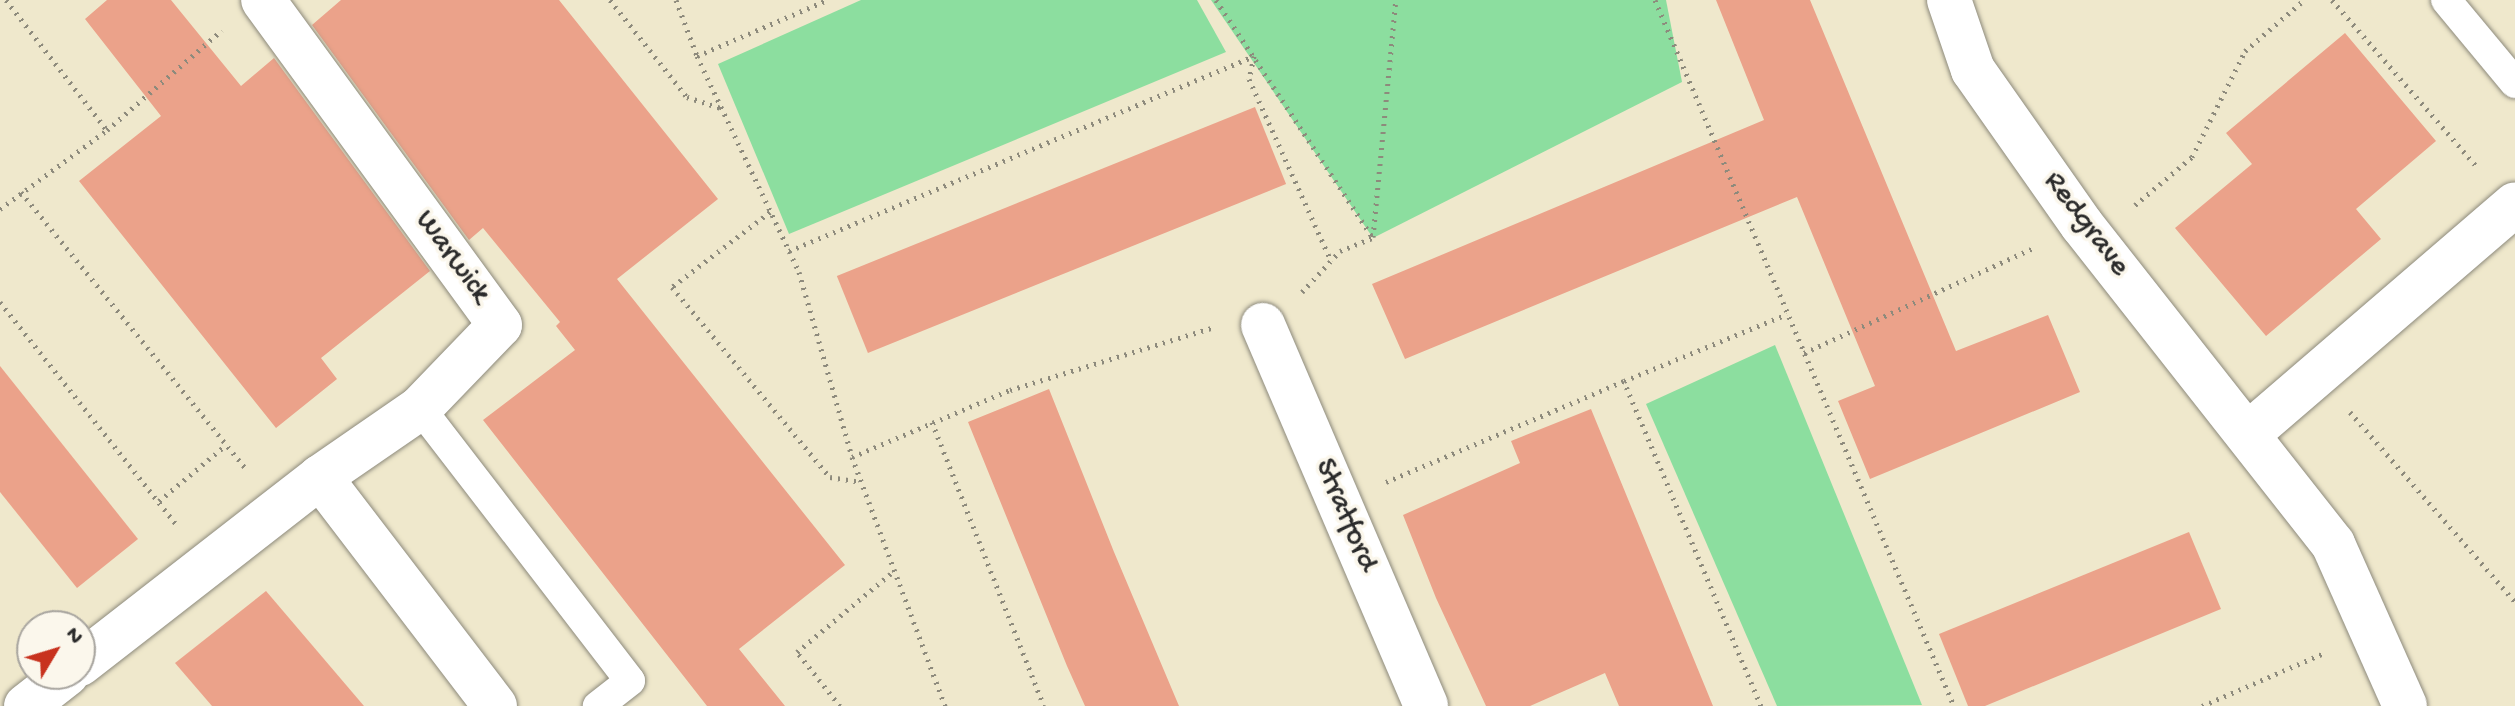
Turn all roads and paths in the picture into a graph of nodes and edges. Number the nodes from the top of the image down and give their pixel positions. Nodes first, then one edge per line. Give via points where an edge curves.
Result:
1 (6, 0) edge
2 (610, 0) edge
3 (676, 0) edge
4 (827, 0) edge
5 (1216, 0) edge
6 (1396, 0) edge
7 (1655, 0) edge
8 (1949, 0) edge
9 (2304, 0) edge
10 (2332, 0) edge
11 (2446, 0) edge
12 (248, 10) edge
13 (697, 56) junction
14 (1254, 56) junction
15 (2515, 83) edge
16 (722, 109) junction
17 (107, 130) junction
18 (21, 192) junction
19 (2513, 205) edge
20 (0, 209) edge
21 (770, 212) junction
22 (2089, 232) junction
23 (1373, 238) junction
24 (789, 251) junction
25 (1331, 261) junction
26 (0, 302) edge
27 (1787, 314) junction
28 (1261, 320) junction
29 (1804, 353) junction
30 (2317, 374) junction
31 (1624, 381) junction
32 (420, 408) junction
33 (932, 422) junction
34 (2248, 434) junction
35 (226, 445) junction
36 (852, 457) junction
37 (320, 477) junction
38 (862, 482) junction
39 (159, 501) junction
40 (1339, 503) junction
41 (278, 509) junction
42 (208, 564) junction
43 (895, 570) junction
44 (2515, 602) edge
45 (2372, 632) junction
46 (96, 652) edge
47 (46, 690) edge
48 (26, 706) edge
49 (495, 706) edge
50 (598, 706) edge
51 (840, 706) edge
52 (945, 706) edge
53 (1044, 706) edge
54 (1426, 706) edge
55 (1761, 706) edge
56 (1954, 706) edge
57 (2202, 706) edge
58 (2405, 706) edge

1 - 17 path
2 - 16 path via 687,97
3 - 13 path
4 - 13 path
5 - 14 path
6 - 23 path
7 - 27 path
8 - 22 street, Redgrave via 1973,70
9 - 22 path via 2245,51 2192,157
10 - 19 path
11 - 15 lane
12 - 17 path
12 - 32 street, Warwick via 500,325
13 - 16 path
14 - 23 path
14 - 24 path
14 - 25 path via 1249,79
16 - 21 path
17 - 18 path
18 - 20 path
18 - 35 path
19 - 30 street
21 - 24 path
21 - 38 path via 672,287 830,477
22 - 29 path
22 - 34 street, Redgrave
23 - 25 path via 1340,251
24 - 36 path
25 - 28 path via 1305,290
26 - 39 path
27 - 29 path
27 - 31 path
28 - 33 path via 1010,390
28 - 40 street, Stratford
29 - 56 path
30 - 34 street
30 - 44 path
31 - 40 path
31 - 55 path
32 - 37 street, Warwick
32 - 50 lane via 630,681
33 - 36 path
33 - 53 path
34 - 45 street, Redgrave via 2333,544
35 - 39 path
35 - 41 path
36 - 38 path
37 - 41 street, Warwick
37 - 49 street
38 - 43 path
39 - 42 path
40 - 54 street, Stratford
41 - 42 street, Warwick
42 - 46 street, Warwick
43 - 51 path via 797,652
43 - 52 path
45 - 57 path
45 - 58 street, Redgrave
47 - 48 street

